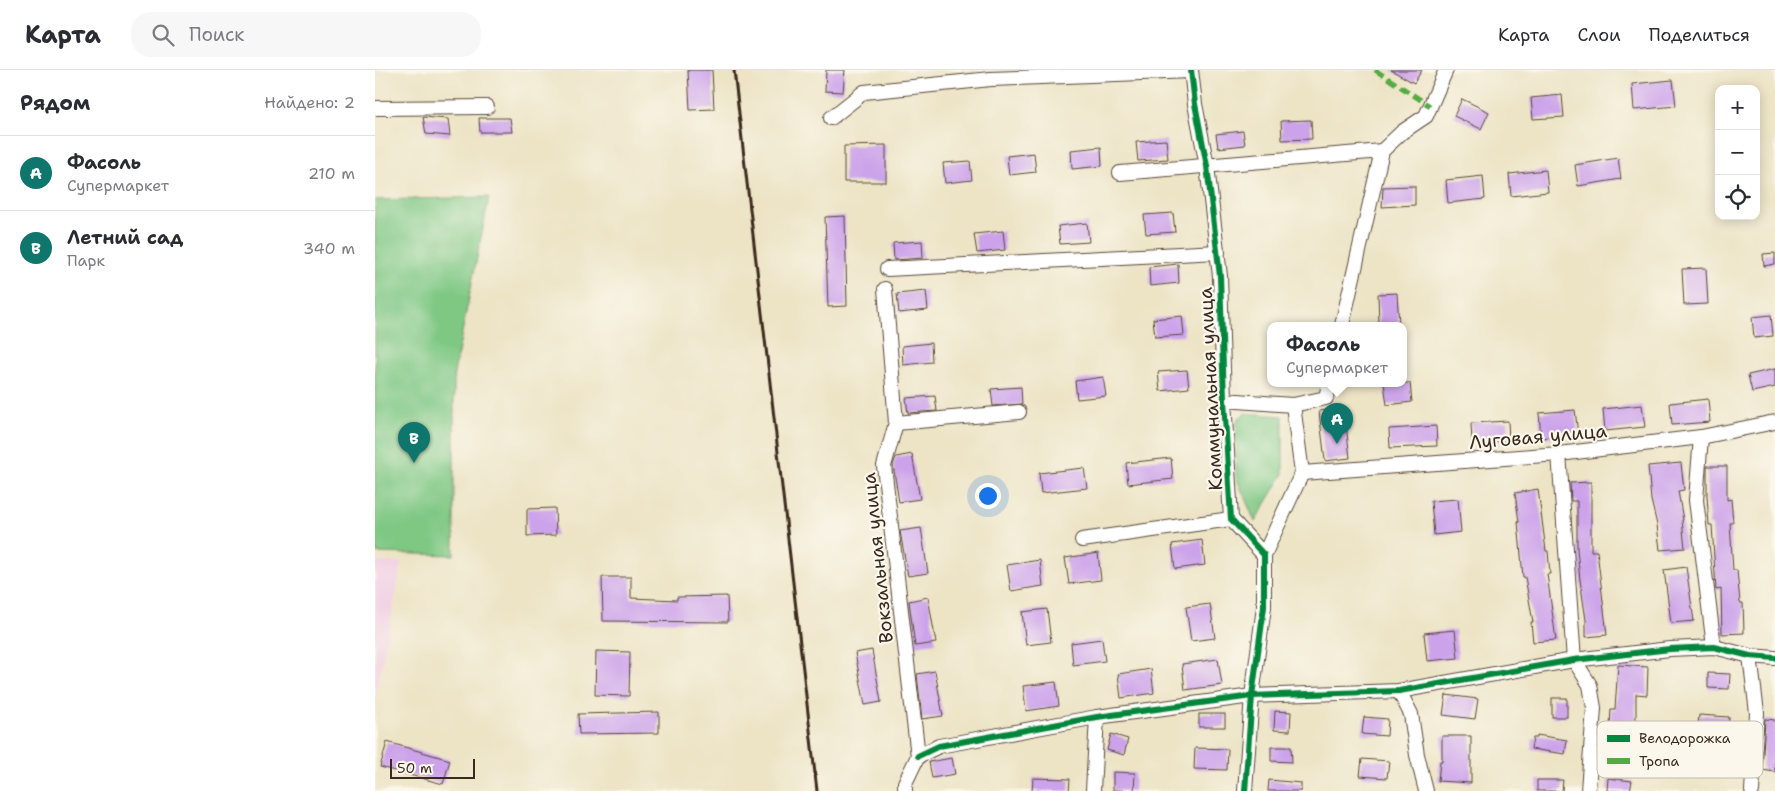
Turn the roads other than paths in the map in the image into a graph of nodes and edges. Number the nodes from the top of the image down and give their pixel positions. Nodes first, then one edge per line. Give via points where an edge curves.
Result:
1 (1446, 70) edge
2 (1191, 71) edge
3 (487, 107) dead end
4 (375, 108) edge
5 (831, 118) dead end
6 (1382, 151) junction
7 (1207, 166) junction
8 (1120, 173) dead end
9 (1218, 252) junction
10 (887, 269) dead end
11 (885, 289) dead end
12 (1343, 322) edge
13 (1328, 387) edge
14 (1224, 400) junction
15 (1293, 405) junction
16 (1019, 412) dead end
17 (1775, 422) edge
18 (895, 423) junction
19 (1701, 436) junction
20 (1559, 454) junction
21 (1302, 473) junction
22 (1231, 519) junction
23 (1082, 540) dead end
24 (1264, 555) junction
25 (1714, 647) junction
26 (1750, 656) junction
27 (1775, 658) edge
28 (1574, 660) junction
29 (1399, 691) junction
30 (1252, 696) junction
31 (1097, 717) junction
32 (1756, 721) edge
33 (918, 756) junction
34 (1753, 778) edge
35 (905, 791) edge
36 (1093, 791) edge
37 (1245, 791) edge
38 (1425, 791) edge
39 (1588, 791) edge
40 (1752, 791) edge

1 - 6 street via 1426,116
2 - 5 street via 991,79 864,92
2 - 7 street, Коммунальная улица
3 - 4 street
6 - 7 street
6 - 12 street
7 - 8 street
7 - 9 street, Коммунальная улица
9 - 10 street
9 - 14 street, Коммунальная улица
11 - 18 street, Вокзальная улица
13 - 15 street via 1326,398
14 - 15 street
14 - 22 street, Коммунальная улица
15 - 21 street
16 - 18 street
17 - 19 street, Луговая улица
18 - 33 street, Вокзальная улица via 885,466
19 - 20 street, Луговая улица
19 - 25 street via 1696,500
20 - 21 street, Луговая улица
20 - 28 street
21 - 24 street
22 - 23 street
22 - 24 street
24 - 30 street via 1263,607
25 - 26 street
25 - 28 street
26 - 27 street
26 - 32 street
28 - 29 street
28 - 39 street via 1590,685 1594,708
29 - 30 street
29 - 38 street via 1411,714
30 - 31 street
30 - 37 street
31 - 33 street via 939,746
31 - 36 street
33 - 35 street via 905,783
34 - 40 street

